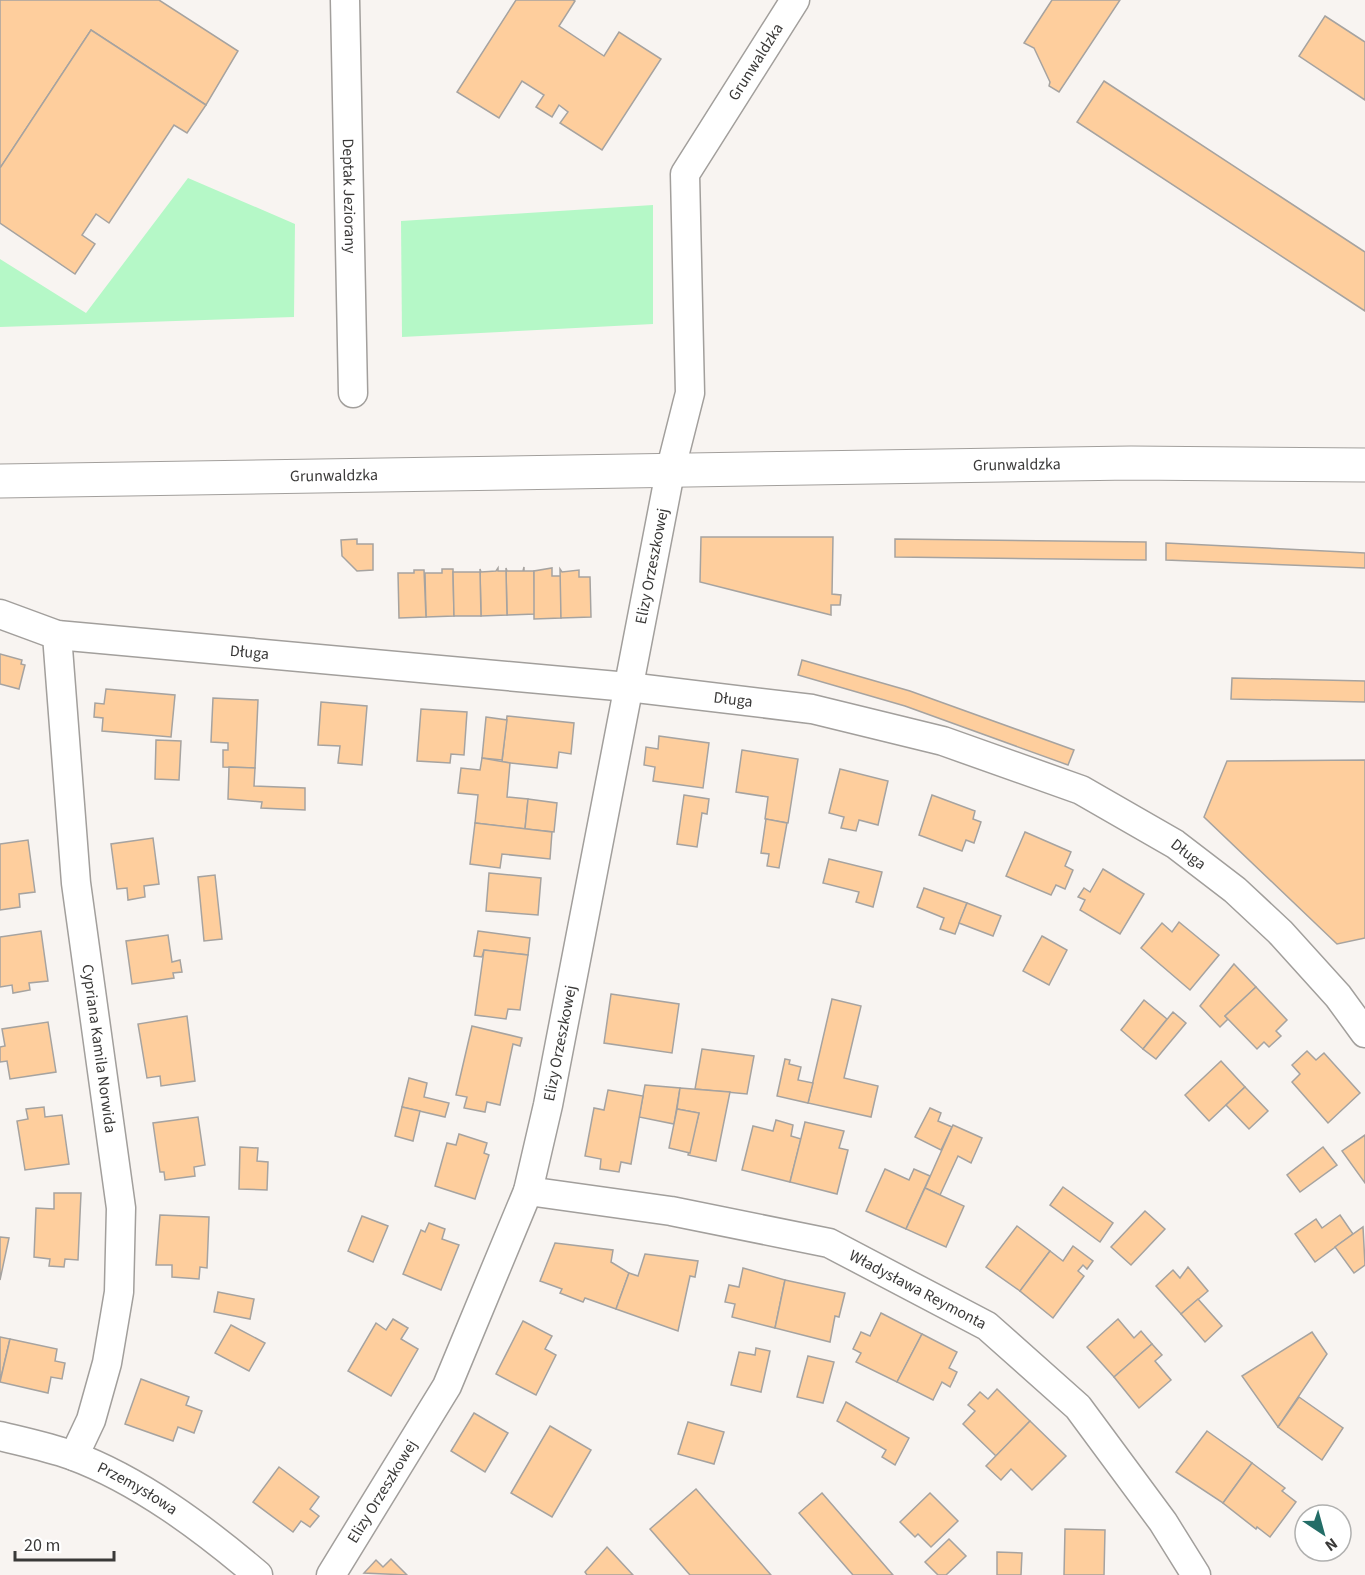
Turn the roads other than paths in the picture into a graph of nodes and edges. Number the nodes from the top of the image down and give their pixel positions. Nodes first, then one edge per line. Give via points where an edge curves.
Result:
1 (345, 0) edge
2 (795, 0) edge
3 (353, 393) dead end
4 (1365, 465) edge
5 (670, 472) junction
6 (0, 481) edge
7 (0, 614) edge
8 (57, 634) junction
9 (628, 687) junction
10 (1365, 1033) edge
11 (528, 1191) junction
12 (0, 1436) edge
13 (74, 1456) junction
14 (258, 1575) edge
15 (331, 1575) edge
16 (1196, 1575) edge

1 - 3 street, Deptak Jeziorany
2 - 5 street, Grunwaldzka via 685,174 690,393
4 - 5 main road, Grunwaldzka via 1131,463
5 - 6 main road, Grunwaldzka
5 - 9 street, Elizy Orzeszkowej
7 - 8 street, Długa
8 - 9 street, Długa
8 - 13 street, Cypriana Kamila Norwida via 76,883 121,1208 119,1292 107,1363 91,1420
9 - 10 street, Długa via 812,709 943,741 1081,790 1175,844 1235,890 1280,932 1338,996
9 - 11 street, Elizy Orzeszkowej
11 - 15 street, Elizy Orzeszkowej via 447,1386
11 - 16 street, Władysława Reymonta via 671,1211 829,1243 987,1326 1077,1407 1163,1522
12 - 13 street, Przemysłowa
13 - 14 street, Przemysłowa via 179,1513

